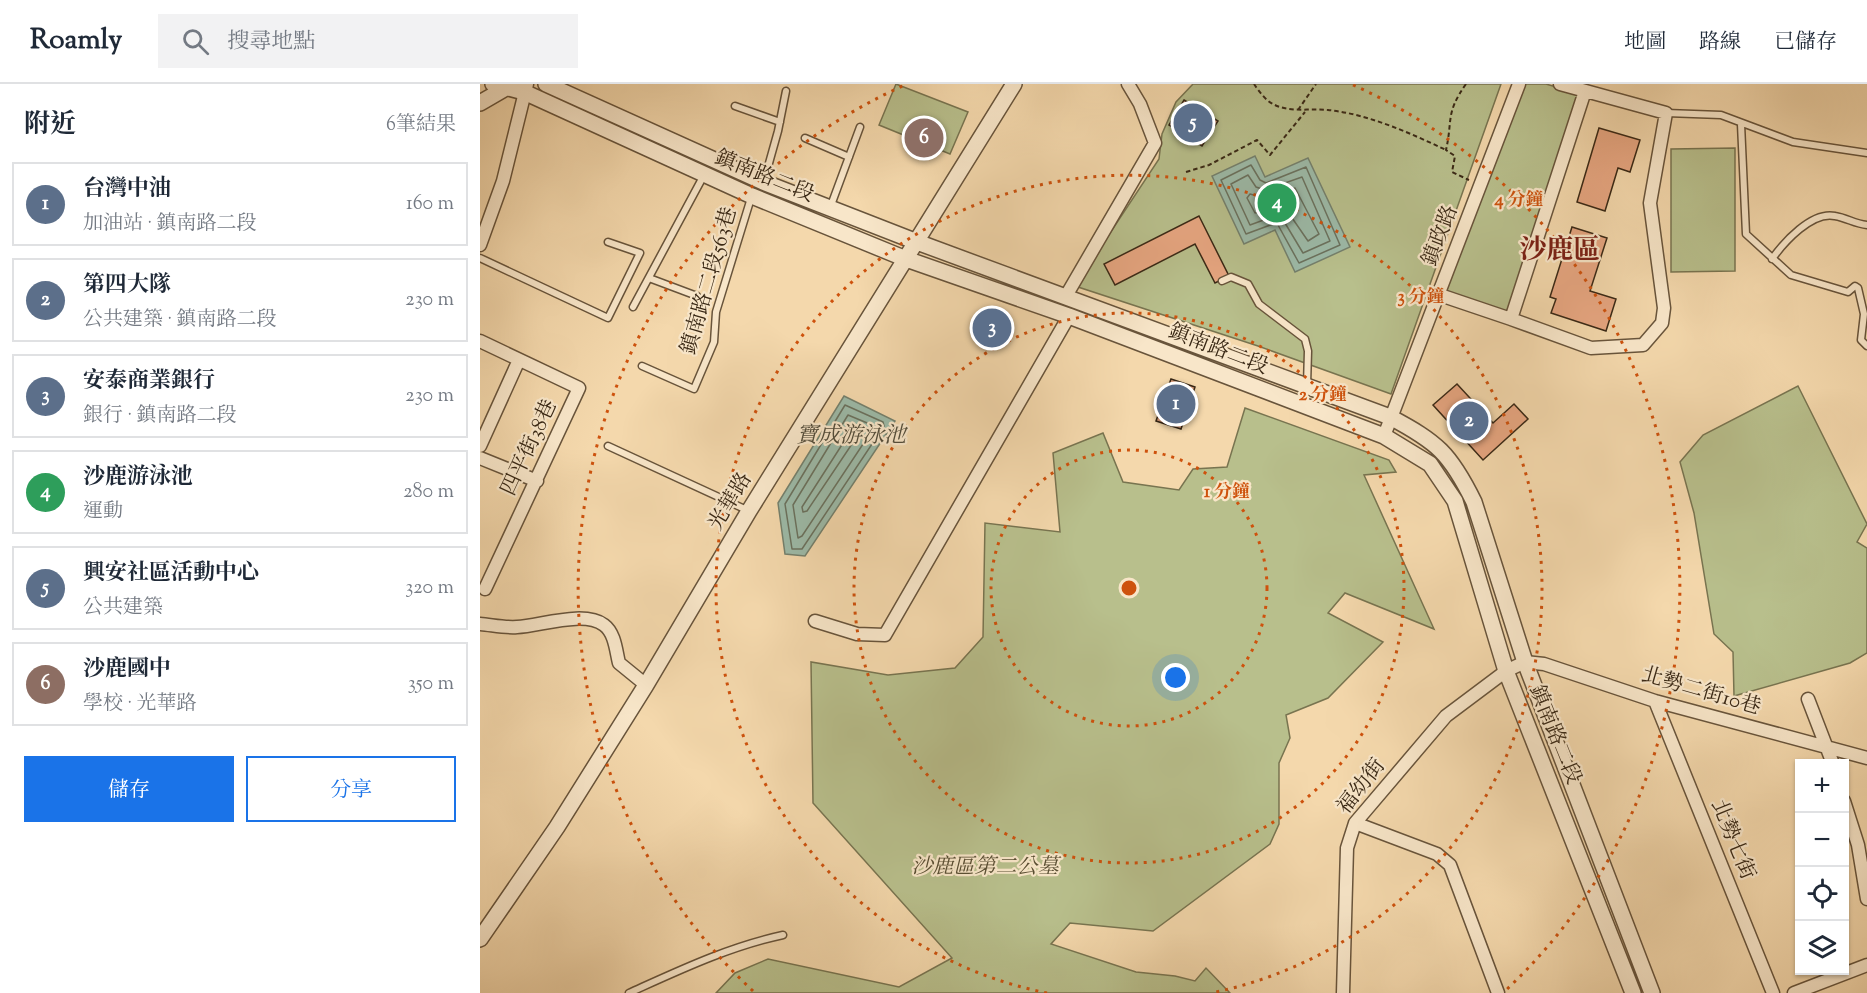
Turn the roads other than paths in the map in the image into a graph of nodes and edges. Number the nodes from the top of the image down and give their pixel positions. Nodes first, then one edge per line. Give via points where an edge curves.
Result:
1 (546, 84) edge
2 (1014, 84) edge
3 (1128, 84) edge
4 (1520, 84) edge
5 (1560, 84) edge
6 (513, 86) edge
7 (786, 91) dead end
8 (1585, 91) junction
9 (480, 103) edge
10 (735, 106) dead end
11 (1666, 112) junction
12 (780, 122) junction
13 (1741, 124) junction
14 (860, 127) dead end
15 (805, 138) dead end
16 (1867, 153) edge
17 (849, 157) junction
18 (704, 175) junction
19 (763, 183) junction
20 (752, 196) junction
21 (830, 209) junction
22 (1867, 225) edge
23 (608, 242) dead end
24 (916, 242) junction
25 (480, 245) edge
26 (480, 258) edge
27 (906, 259) junction
28 (1772, 259) junction
29 (649, 278) junction
30 (1222, 281) dead end
31 (1440, 295) junction
32 (697, 296) dead end
33 (1066, 296) junction
34 (633, 307) dead end
35 (1069, 316) junction
36 (1510, 319) junction
37 (480, 341) edge
38 (1867, 346) edge
39 (518, 362) junction
40 (642, 366) dead end
41 (1307, 386) junction
42 (1390, 417) junction
43 (1384, 436) junction
44 (480, 446) edge
45 (608, 446) dead end
46 (480, 458) edge
47 (537, 481) junction
48 (749, 511) junction
49 (485, 589) dead end
50 (815, 621) dead end
51 (480, 624) edge
52 (1524, 662) junction
53 (1506, 671) junction
54 (646, 685) junction
55 (1808, 699) dead end
56 (1655, 701) junction
57 (1828, 747) junction
58 (1867, 758) edge
59 (1832, 759) edge
60 (1849, 813) edge
61 (1355, 823) junction
62 (1867, 899) edge
63 (783, 935) dead end
64 (480, 939) edge
65 (1867, 965) edge
66 (1821, 988) edge
67 (629, 993) edge
68 (1343, 993) edge
69 (1498, 993) edge
70 (1633, 993) edge
71 (1652, 993) edge
72 (1773, 993) edge
73 (1794, 993) edge

1 - 19 street, 鎮南路二段
2 - 24 street, 光華路
3 - 33 street via 1155,143
4 - 31 street, 鎮政路
5 - 8 street
6 - 9 street
6 - 18 street, 鎮南路二段
6 - 25 street via 503,181
7 - 12 lane
8 - 11 street
8 - 36 street
10 - 12 lane
11 - 13 lane via 1721,115
11 - 36 street via 1650,203 1664,308 1662,323 1643,345 1591,348
12 - 19 lane
13 - 16 lane via 1793,142
13 - 28 lane via 1746,234
14 - 17 lane
15 - 17 lane
17 - 21 lane
18 - 20 street, 鎮南路二段
18 - 29 lane
19 - 21 street, 鎮南路二段
20 - 27 street, 鎮南路二段
20 - 40 lane, 鎮南路二段563巷 via 716,312 714,342 694,389
21 - 24 street, 鎮南路二段
22 - 28 lane via 1822,216 1779,249
23 - 26 lane via 640,253 608,318
24 - 27 street, 光華路
24 - 33 street, 鎮南路二段
27 - 35 street, 鎮南路二段
27 - 48 street, 光華路
28 - 38 lane via 1791,275 1848,292 1858,288 1864,314 1861,340
29 - 32 lane
29 - 34 lane
30 - 41 lane via 1231,277 1248,284 1258,304 1305,339
31 - 36 street
31 - 42 street, 鎮政路
33 - 41 street, 鎮南路二段
35 - 43 street, 鎮南路二段
35 - 50 street via 885,635 857,634
37 - 39 street
39 - 44 street
39 - 47 street, 四平街38巷 via 579,388
41 - 42 street, 鎮南路二段
42 - 43 street, 鎮政路
42 - 52 street, 鎮南路二段 via 1429,438 1462,477 1474,502
43 - 53 street, 鎮南路二段 via 1430,464 1455,501
45 - 48 lane
46 - 47 street
47 - 49 street, 四平街38巷
48 - 54 street, 光華路
51 - 54 street via 517,627 587,619 604,624 613,636 619,663
52 - 53 street, 福幼街
52 - 56 street, 北勢二街10巷 via 1544,664
52 - 71 street, 鎮南路二段
53 - 61 street, 福幼街 via 1446,716
53 - 70 street, 鎮南路二段
54 - 64 street, 光華路 via 557,827
55 - 57 street
56 - 57 street, 北勢二街10巷
56 - 72 street, 北勢七街
57 - 58 street, 北勢二街10巷
57 - 59 street
60 - 62 street
61 - 68 street, 福幼街 via 1347,848
61 - 69 street via 1437,854 1450,866
63 - 67 lane via 733,947
65 - 66 street
66 - 73 street

